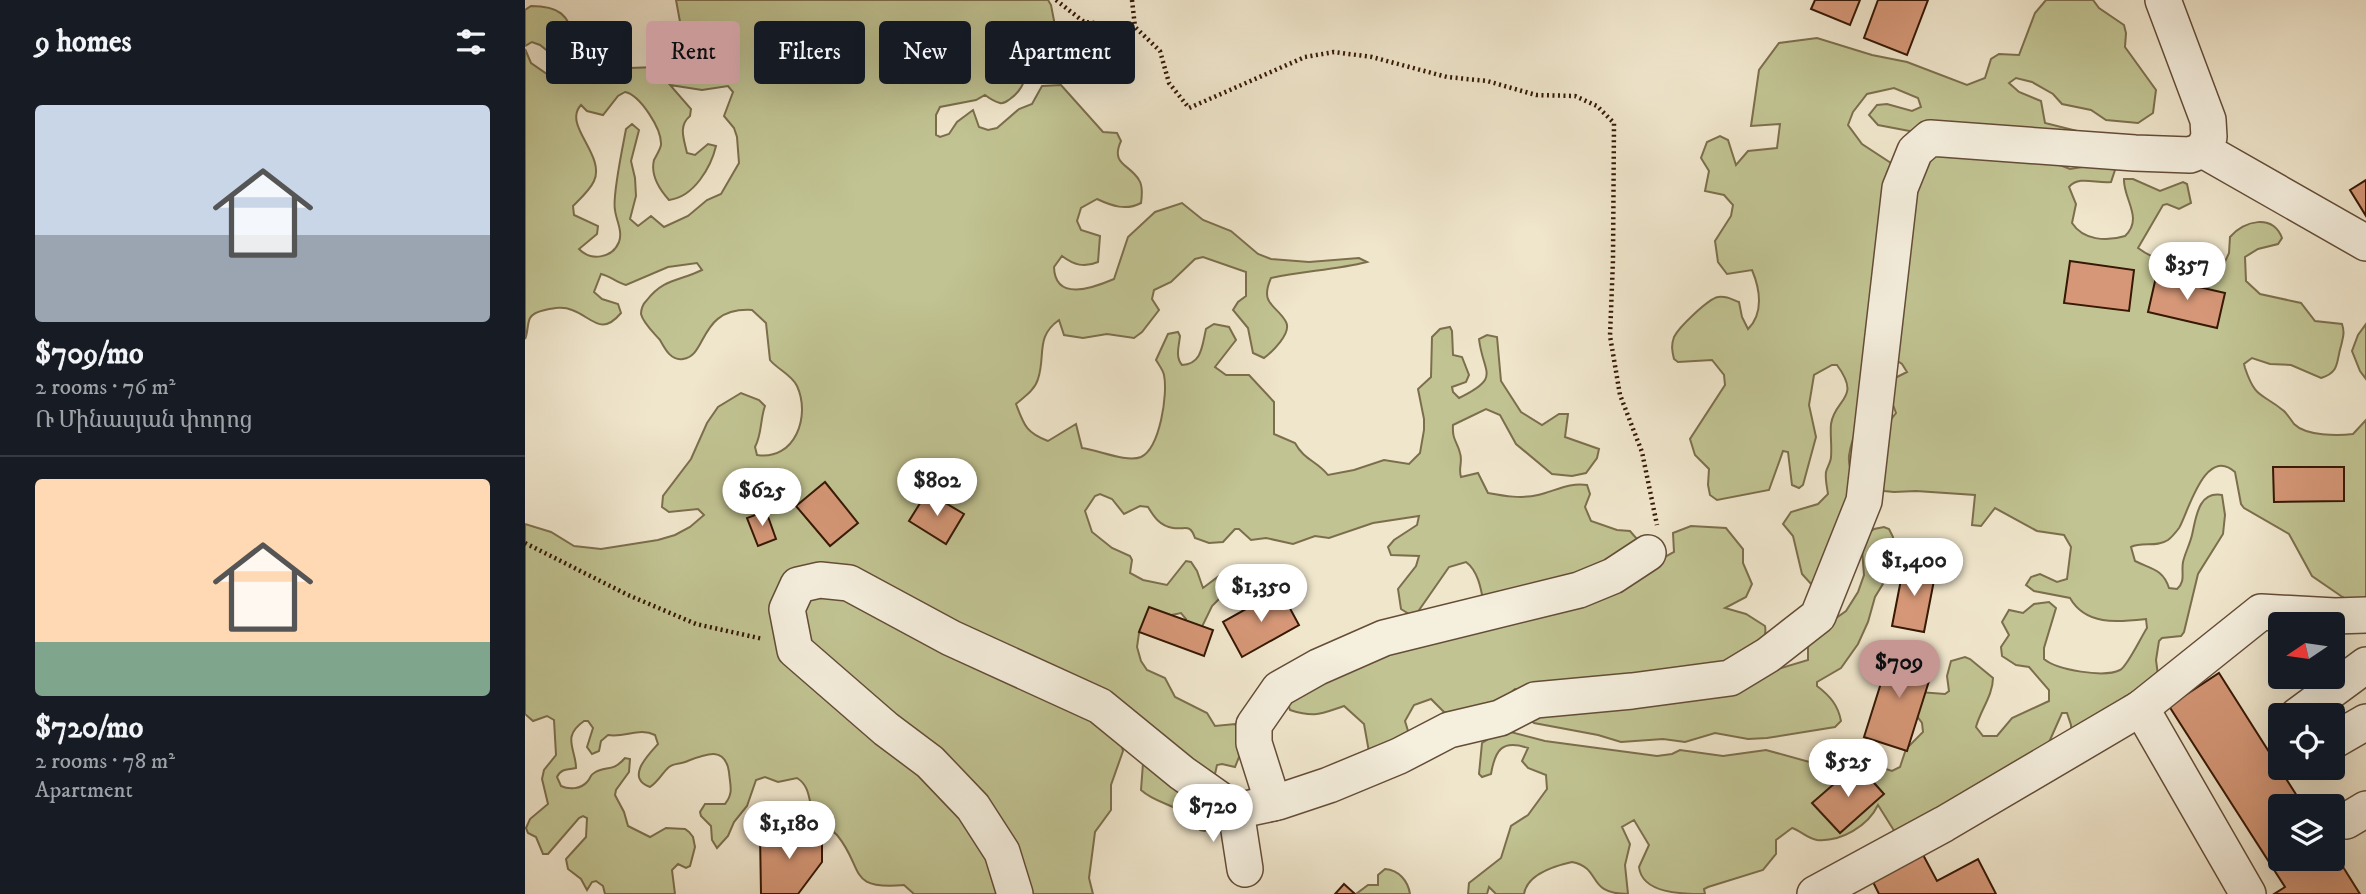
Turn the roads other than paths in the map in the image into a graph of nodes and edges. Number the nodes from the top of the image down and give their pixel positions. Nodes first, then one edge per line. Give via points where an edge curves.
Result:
1 (2163, 0) edge
2 (2203, 150) junction
3 (2366, 243) edge
4 (1648, 553) road end
5 (2366, 615) edge
6 (2366, 665) edge
7 (2315, 703) edge
8 (2141, 708) junction
9 (2366, 722) edge
10 (2345, 734) edge
11 (1273, 803) junction
12 (1236, 811) junction
13 (1245, 869) dead end
14 (1015, 894) edge
15 (1815, 894) edge
16 (2248, 894) edge

1 - 2 street via 2208,120 2209,137
2 - 3 street
2 - 11 street via 2190,155 2135,153 1930,138 1915,151 1900,188 1864,501 1818,616 1768,655 1730,677 1535,700 1500,718 1449,730 1399,756
4 - 11 street via 1613,576 1579,590 1384,638 1279,689 1254,725 1254,743
5 - 8 street via 2261,612
6 - 7 street
8 - 15 street
8 - 16 street
9 - 10 street
11 - 12 street
12 - 13 street
12 - 14 street via 1100,706 951,638 849,583 820,580 798,584 787,609 795,650 930,762 973,807 1002,852

